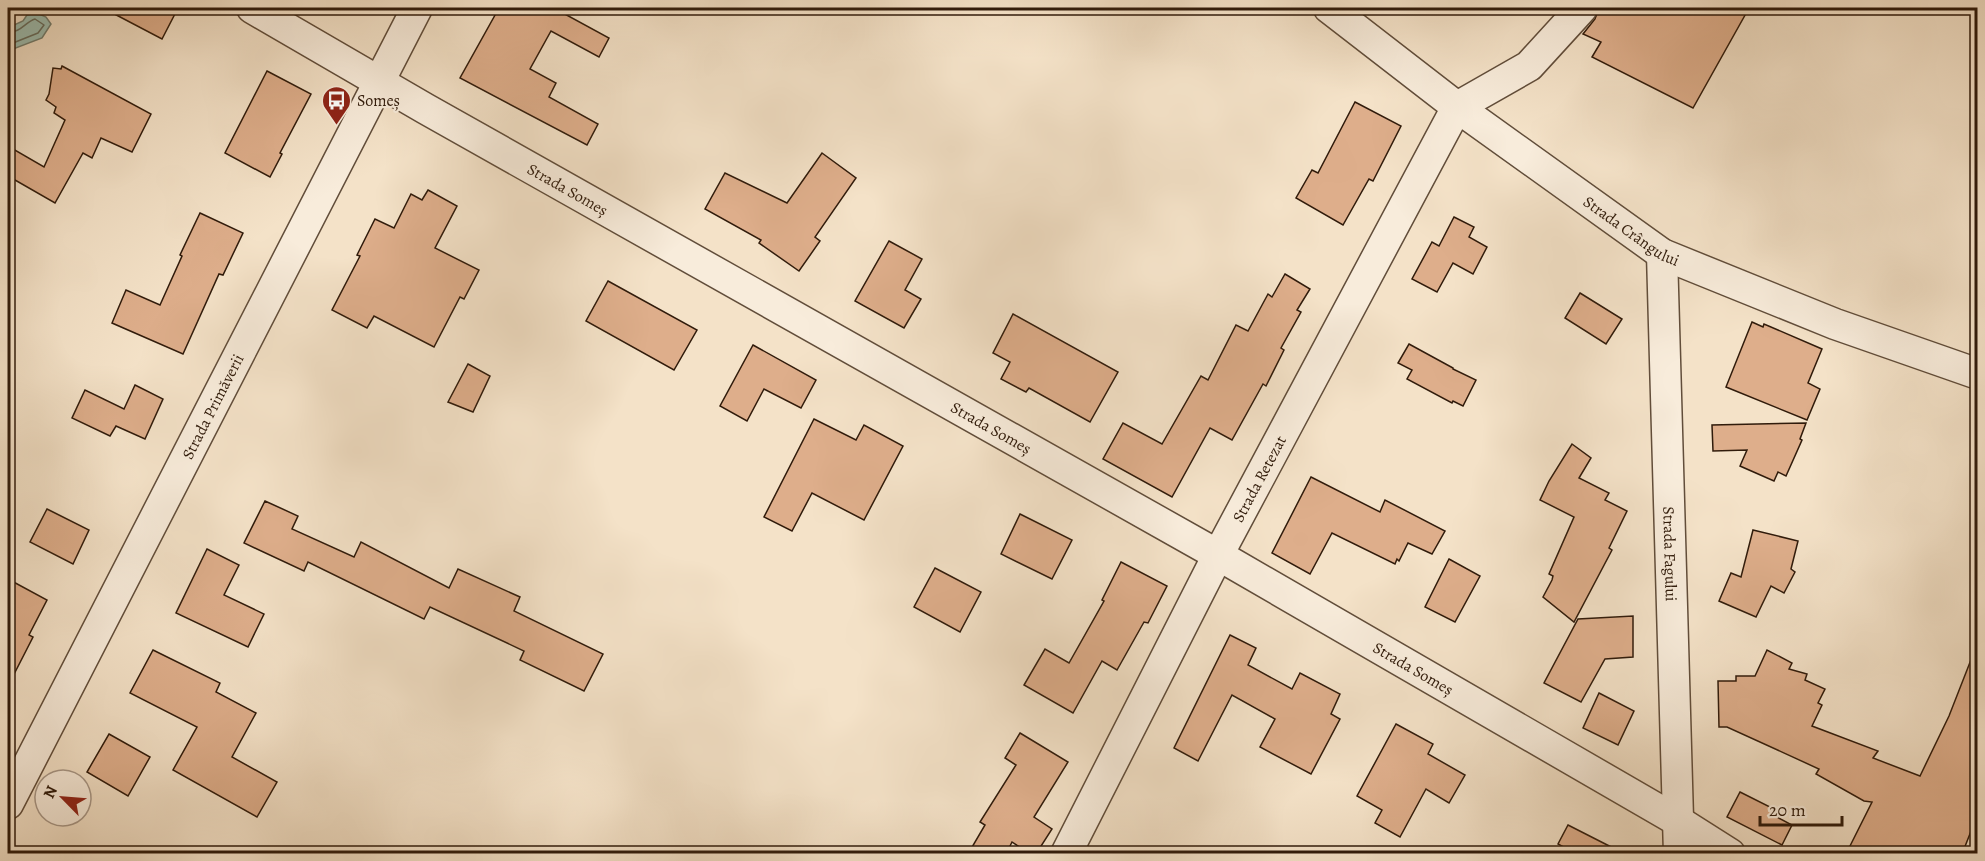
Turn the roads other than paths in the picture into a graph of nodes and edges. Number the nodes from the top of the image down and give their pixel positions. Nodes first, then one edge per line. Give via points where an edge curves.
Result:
1 (252, 8) edge
2 (417, 8) edge
3 (1329, 8) edge
4 (1582, 8) edge
5 (379, 81) junction
6 (1457, 107) junction
7 (1662, 254) junction
8 (1977, 374) edge
9 (1218, 555) junction
10 (8, 804) edge
11 (1678, 821) junction
12 (1066, 854) edge
13 (1679, 854) edge
14 (1730, 854) edge

1 - 5 street, Strada Someș
2 - 5 street, Strada Primăverii
3 - 6 street, Strada Crângului
4 - 6 street via 1529,66
5 - 9 street, Strada Someș
5 - 10 street, Strada Primăverii
6 - 7 street, Strada Crângului
6 - 9 street, Strada Retezat
7 - 8 street, Strada Crângului via 1835,324
7 - 11 street, Strada Fagului
9 - 11 street, Strada Someș
9 - 12 street, Strada Retezat
11 - 13 street, Strada Fagului
11 - 14 street, Strada Someș

